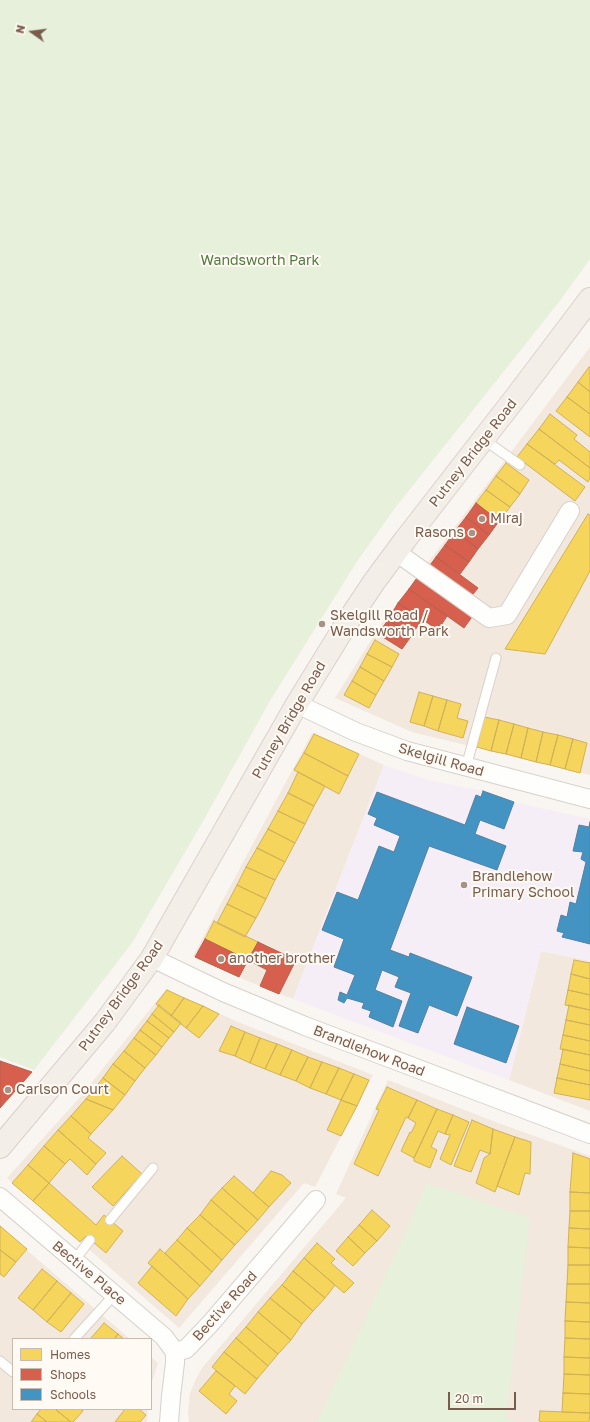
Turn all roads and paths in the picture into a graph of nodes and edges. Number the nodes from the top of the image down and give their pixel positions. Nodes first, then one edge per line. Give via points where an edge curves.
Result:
1 (590, 299) edge
2 (483, 439) junction
3 (520, 465) dead end
4 (570, 511) dead end
5 (396, 552) junction
6 (496, 658) dead end
7 (297, 704) junction
8 (466, 768) junction
9 (590, 799) edge
10 (152, 958) junction
11 (590, 1134) edge
12 (0, 1147) edge
13 (153, 1168) dead end
14 (0, 1197) edge
15 (316, 1200) dead end
16 (110, 1220) dead end
17 (90, 1240) dead end
18 (74, 1261) junction
19 (114, 1295) junction
20 (75, 1338) edge
21 (175, 1352) junction
22 (0, 1361) edge
23 (12, 1371) edge
24 (169, 1422) edge

1 - 2 main road, Putney Bridge Road
2 - 3 lane
2 - 5 main road, Putney Bridge Road
4 - 5 street via 507,615 489,618
5 - 7 main road, Putney Bridge Road via 348,621
6 - 8 lane
7 - 8 street, Skelgill Road via 356,732 407,751
7 - 10 main road, Putney Bridge Road
8 - 9 street, Skelgill Road
10 - 11 street, Brandlehow Road via 223,992 305,1026
10 - 12 main road, Putney Bridge Road via 105,1022
13 - 16 lane
14 - 18 street, Bective Place
15 - 21 street, Bective Road via 210,1324 186,1349
17 - 18 lane
18 - 19 street, Bective Place
19 - 20 lane
19 - 21 street, Bective Place via 164,1338
21 - 24 street via 176,1364
22 - 23 lane

